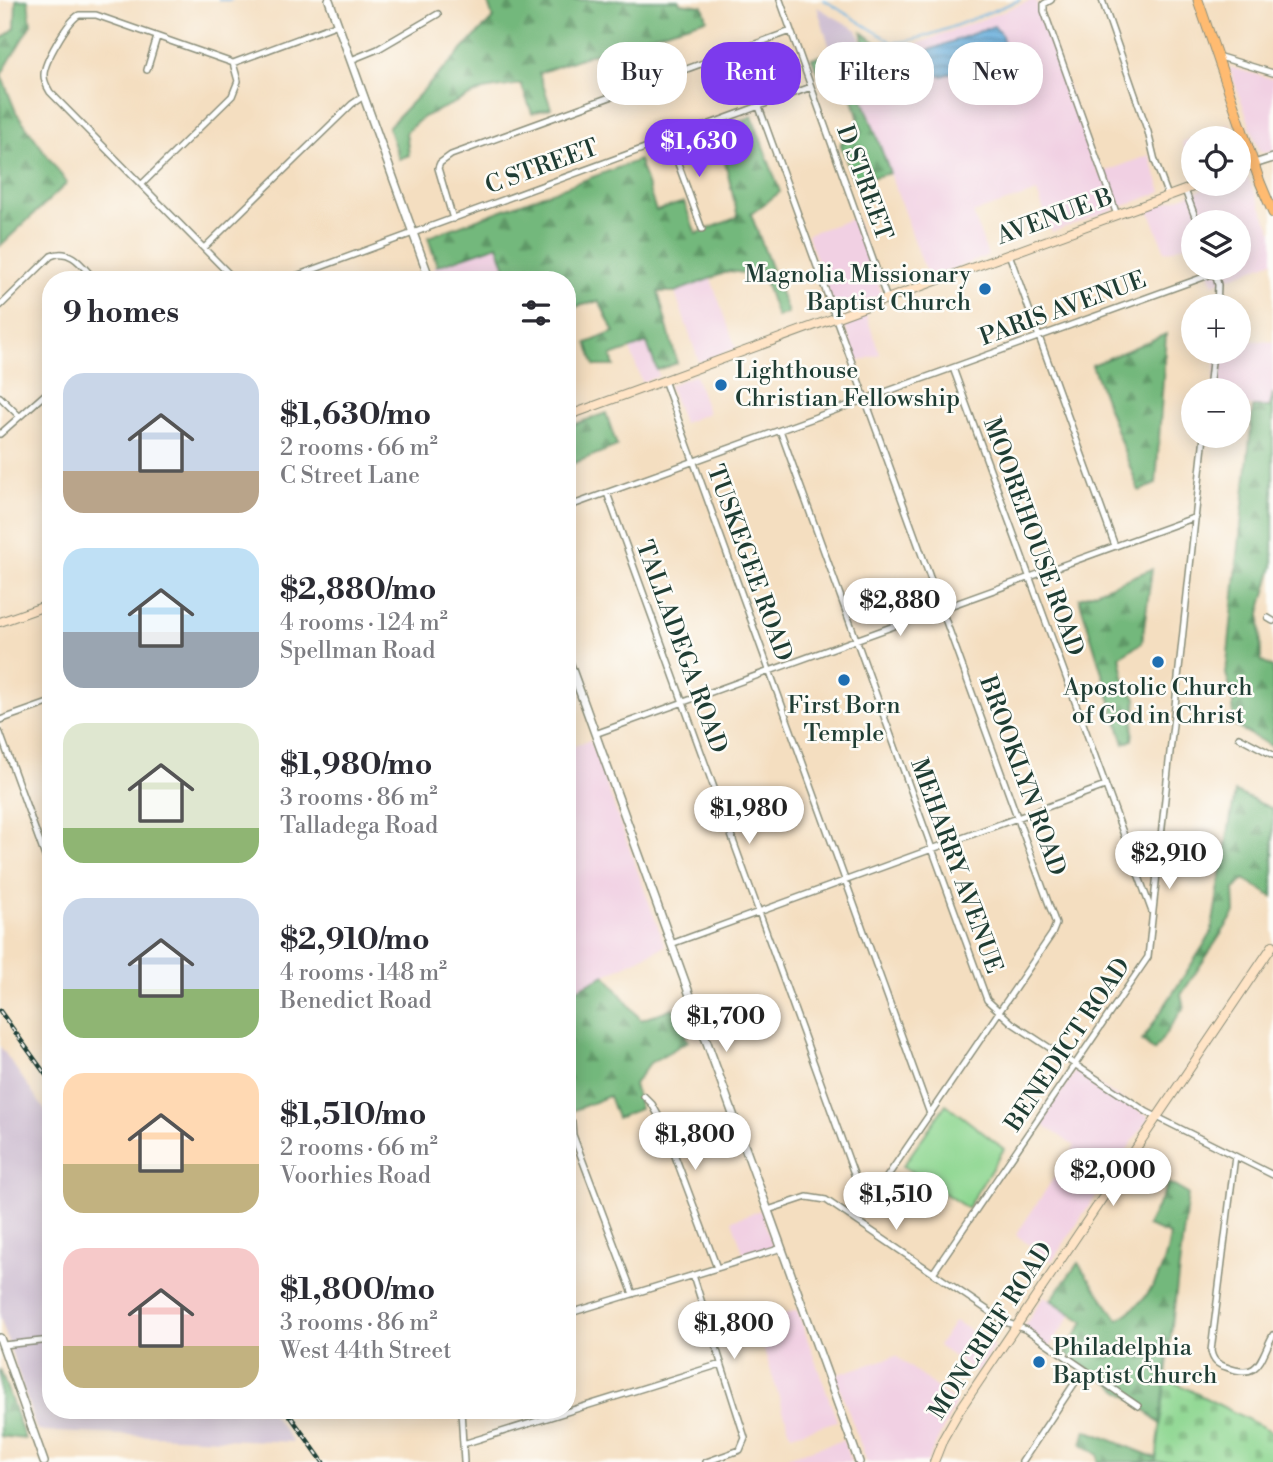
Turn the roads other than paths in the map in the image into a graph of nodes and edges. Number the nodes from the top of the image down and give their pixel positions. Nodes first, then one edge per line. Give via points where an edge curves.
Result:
1 (329, 0) edge
2 (780, 0) edge
3 (1051, 0) edge
4 (1102, 0) edge
5 (1198, 0) edge
6 (438, 14) dead end
7 (338, 24) junction
8 (791, 31) junction
9 (158, 37) junction
10 (1217, 56) junction
11 (351, 60) junction
12 (233, 63) junction
13 (147, 70) dead end
14 (1273, 73) edge
15 (811, 87) junction
16 (364, 96) junction
17 (759, 107) junction
18 (669, 139) junction
19 (1273, 158) edge
20 (1254, 164) junction
21 (1251, 165) edge
22 (142, 184) junction
23 (1181, 191) edge
24 (1168, 196) junction
25 (1273, 213) edge
26 (1117, 215) junction
27 (453, 219) junction
28 (702, 229) dead end
29 (413, 232) junction
30 (204, 248) junction
31 (1009, 254) junction
32 (86, 271) edge
33 (226, 271) edge
34 (309, 271) edge
35 (427, 271) edge
36 (1188, 280) edge
37 (887, 299) junction
38 (0, 306) edge
39 (835, 317) junction
40 (1040, 336) junction
41 (953, 368) junction
42 (664, 380) junction
43 (0, 397) edge
44 (42, 397) edge
45 (866, 399) junction
46 (576, 413) edge
47 (19, 416) junction
48 (780, 430) junction
49 (0, 434) edge
50 (1203, 448) edge
51 (694, 461) junction
52 (607, 493) junction
53 (576, 504) edge
54 (1196, 517) junction
55 (1115, 546) junction
56 (1029, 577) junction
57 (42, 607) edge
58 (942, 609) junction
59 (0, 622) edge
60 (856, 640) junction
61 (769, 671) junction
62 (576, 681) edge
63 (683, 703) junction
64 (42, 705) edge
65 (0, 720) edge
66 (0, 733) edge
67 (595, 734) junction
68 (1239, 737) dead end
69 (1273, 755) edge
70 (1105, 786) junction
71 (1018, 817) junction
72 (42, 848) edge
73 (932, 848) junction
74 (845, 880) junction
75 (759, 912) junction
76 (1153, 915) junction
77 (671, 944) junction
78 (1273, 945) edge
79 (999, 1012) junction
80 (1075, 1064) junction
81 (644, 1096) dead end
82 (930, 1114) junction
83 (1158, 1117) junction
84 (576, 1143) edge
85 (1235, 1156) junction
86 (1273, 1175) edge
87 (866, 1207) junction
88 (768, 1210) junction
89 (857, 1221) junction
90 (782, 1248) junction
91 (717, 1268) junction
92 (933, 1273) junction
93 (693, 1275) junction
94 (633, 1294) junction
95 (576, 1311) edge
96 (1016, 1326) junction
97 (1273, 1335) edge
98 (42, 1340) edge
99 (1, 1342) edge
100 (721, 1364) junction
101 (1084, 1369) junction
102 (1138, 1406) dead end
103 (576, 1409) edge
104 (462, 1419) edge
105 (544, 1419) edge
106 (463, 1444) junction
107 (44, 1462) edge
108 (464, 1462) edge
109 (706, 1462) edge
110 (859, 1462) edge
111 (934, 1462) edge
112 (1022, 1462) edge

1 - 7 street
2 - 8 street, D STREET
3 - 26 street via 1044,4 1044,11
4 - 24 street
5 - 10 main road
6 - 11 street
7 - 11 street
7 - 12 street
8 - 15 street, D STREET
8 - 27 street via 451,155 438,168
9 - 12 street
9 - 13 street
9 - 22 street via 96,15 79,15 68,24 44,71 50,92
10 - 14 street
10 - 20 main road
11 - 16 street
12 - 22 street via 238,81 232,96
15 - 17 street, C STREET
15 - 37 street, D STREET
16 - 29 street
16 - 30 street
17 - 18 street, C STREET
17 - 39 street, BROOKLYN ROAD
18 - 27 street, C STREET
18 - 28 street
19 - 20 street
20 - 21 main road
20 - 25 main road
22 - 30 street
23 - 24 main road, AVENUE B
24 - 26 main road, AVENUE B
26 - 31 main road, AVENUE B
27 - 29 street, C STREET
29 - 34 street, C STREET
29 - 35 street
30 - 33 street
31 - 37 main road, AVENUE B
31 - 40 street
32 - 38 street via 73,257 51,256
36 - 40 street, PARIS AVENUE
37 - 39 main road, AVENUE B
39 - 42 main road, AVENUE B
39 - 45 street, BROOKLYN ROAD
40 - 41 street, PARIS AVENUE
40 - 55 street
41 - 45 street, PARIS AVENUE
41 - 56 street, MOOREHOUSE ROAD
42 - 46 main road, AVENUE B
42 - 51 street, TUSKEGEE ROAD
43 - 47 street
44 - 47 street
45 - 48 street, PARIS AVENUE
45 - 58 street, BROOKLYN ROAD
47 - 49 street
48 - 51 street, PARIS AVENUE
48 - 60 street, MEHARRY AVENUE
50 - 54 street, BENEDICT ROAD
51 - 52 street, PARIS AVENUE
51 - 61 street, TUSKEGEE ROAD
52 - 53 street, PARIS AVENUE
52 - 63 street, TALLADEGA ROAD
54 - 55 street
54 - 76 street, BENEDICT ROAD
55 - 56 street
56 - 58 street
56 - 70 street, MOOREHOUSE ROAD
57 - 59 main road
58 - 60 street
58 - 71 street, BROOKLYN ROAD
60 - 61 street
60 - 73 street, MEHARRY AVENUE
61 - 63 street
61 - 74 street, TUSKEGEE ROAD
62 - 67 street
63 - 67 street
63 - 75 street, TALLADEGA ROAD
64 - 65 street
66 - 72 street
67 - 77 street
68 - 69 street
70 - 71 street
70 - 76 street, MOOREHOUSE ROAD
71 - 73 street
71 - 79 street, BROOKLYN ROAD via 1056,924
73 - 74 street
73 - 79 street, MEHARRY AVENUE via 984,994
74 - 75 street
74 - 82 street, TUSKEGEE ROAD
75 - 77 street
75 - 87 street, TALLADEGA ROAD
76 - 80 street, BENEDICT ROAD via 1146,961
77 - 88 street
78 - 83 main road, MONCRIEF ROAD
79 - 80 street, MEHARRY AVENUE
79 - 82 street, BROOKLYN ROAD
80 - 83 street, MEHARRY AVENUE
80 - 92 street, BENEDICT ROAD
81 - 91 street via 663,1124
82 - 87 street, BROOKLYN ROAD
83 - 85 street, MEHARRY AVENUE
83 - 96 main road, MONCRIEF ROAD
84 - 94 street
85 - 86 street, MEHARRY AVENUE
85 - 97 street via 1212,1357 1220,1365 1248,1372 1257,1366
87 - 89 street, BROOKLYN ROAD
88 - 89 street via 814,1196
88 - 90 street
89 - 92 street
90 - 91 street
90 - 110 street
91 - 93 street
92 - 96 street
93 - 94 street
93 - 100 street
94 - 95 street
96 - 101 street
96 - 111 main road, MONCRIEF ROAD via 959,1411
98 - 99 street
99 - 107 street
100 - 103 street
100 - 109 street via 745,1438 736,1452
101 - 102 street
101 - 112 street
104 - 106 street
105 - 106 street
106 - 108 street

